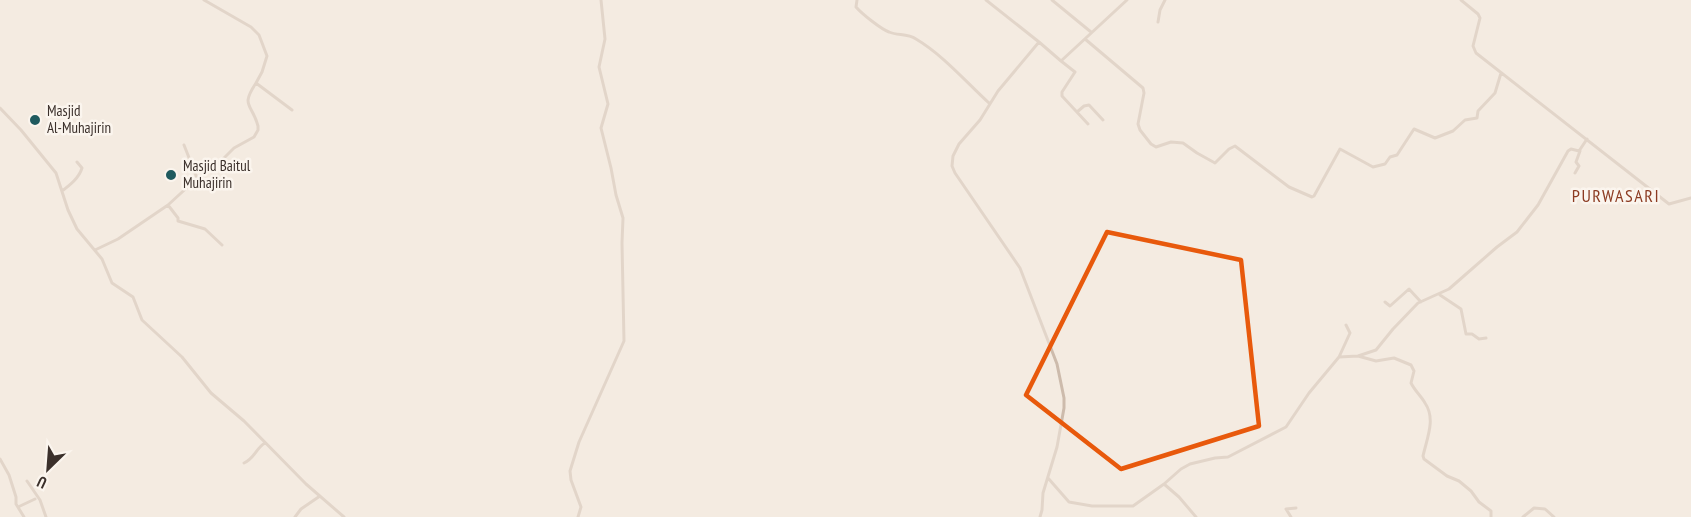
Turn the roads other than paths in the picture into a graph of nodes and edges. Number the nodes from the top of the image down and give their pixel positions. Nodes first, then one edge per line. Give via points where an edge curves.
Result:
1 (204, 0) edge
2 (601, 0) edge
3 (857, 0) edge
4 (986, 0) edge
5 (1052, 0) edge
6 (1127, 0) edge
7 (1165, 0) edge
8 (1461, 0) edge
9 (1158, 22) dead end
10 (1091, 32) junction
11 (1085, 39) junction
12 (1039, 42) junction
13 (1061, 61) junction
14 (1501, 73) junction
15 (256, 83) junction
16 (989, 103) junction
17 (0, 108) edge
18 (292, 110) dead end
19 (1077, 112) junction
20 (1103, 120) dead end
21 (1088, 124) dead end
22 (1587, 139) junction
23 (184, 145) dead end
24 (1579, 150) junction
25 (77, 162) dead end
26 (1575, 173) dead end
27 (197, 178) junction
28 (62, 191) junction
29 (1691, 198) edge
30 (168, 205) junction
31 (222, 245) dead end
32 (95, 250) junction
33 (1439, 294) junction
34 (1384, 302) dead end
35 (1421, 302) junction
36 (1346, 325) dead end
37 (1486, 338) dead end
38 (1358, 356) junction
39 (1338, 357) junction
40 (265, 443) junction
41 (0, 459) edge
42 (244, 463) dead end
43 (1047, 478) junction
44 (27, 481) dead end
45 (1164, 484) junction
46 (320, 496) junction
47 (35, 499) dead end
48 (18, 507) junction
49 (1296, 508) dead end
50 (24, 517) edge
51 (46, 517) edge
52 (295, 517) edge
53 (344, 517) edge
54 (578, 517) edge
55 (1040, 517) edge
56 (1196, 517) edge
57 (1291, 517) edge
58 (1491, 517) edge
59 (1523, 517) edge
60 (1554, 517) edge

1 - 15 street via 259,34 267,56
2 - 54 street via 605,40 599,67 608,104 601,128 623,218 625,329 624,341 570,471 581,507
3 - 16 street via 856,7 861,12 891,33 906,34 921,42
4 - 12 street
5 - 10 street
6 - 10 street
7 - 9 street
8 - 14 street via 1480,18 1476,53
10 - 11 street
11 - 13 street
11 - 14 street via 1143,88 1138,124 1152,145 1183,143 1215,163 1235,146 1289,187 1311,197 1340,149 1373,167 1385,164 1397,155 1414,129 1435,138 1478,117 1478,111 1495,93
12 - 13 street
12 - 16 street
13 - 19 street via 1075,72 1062,94
14 - 22 street
15 - 18 street
15 - 27 street via 247,101 258,126 254,137
16 - 43 street via 956,150 952,165 1020,268 1057,364 1064,408
17 - 28 street via 56,173
19 - 20 street via 1089,105
19 - 21 street
22 - 24 street
22 - 29 street via 1669,204
23 - 27 street
24 - 26 street via 1576,162 1580,165
24 - 33 street via 1568,151 1538,205 1517,232
25 - 28 street via 81,172
27 - 30 street
28 - 32 street via 77,229
30 - 31 street via 178,221 205,229
30 - 32 street
32 - 40 street via 111,283 133,297 142,320
33 - 35 street
33 - 37 street via 1461,309 1465,333
34 - 35 street via 1390,306 1409,289
35 - 38 street via 1376,350
36 - 39 street via 1350,333
38 - 39 street
38 - 58 street via 1376,361 1398,359 1411,365 1411,382 1431,416 1424,459 1469,489 1491,511
39 - 45 street via 1286,427 1228,457 1190,464
40 - 42 street
40 - 46 street
41 - 48 street
43 - 45 street via 1069,502 1092,506 1133,506
43 - 55 street
44 - 51 street
45 - 56 street
46 - 52 street
46 - 53 street
47 - 48 street
48 - 50 street
49 - 57 street via 1286,509
59 - 60 street via 1534,508 1545,509

